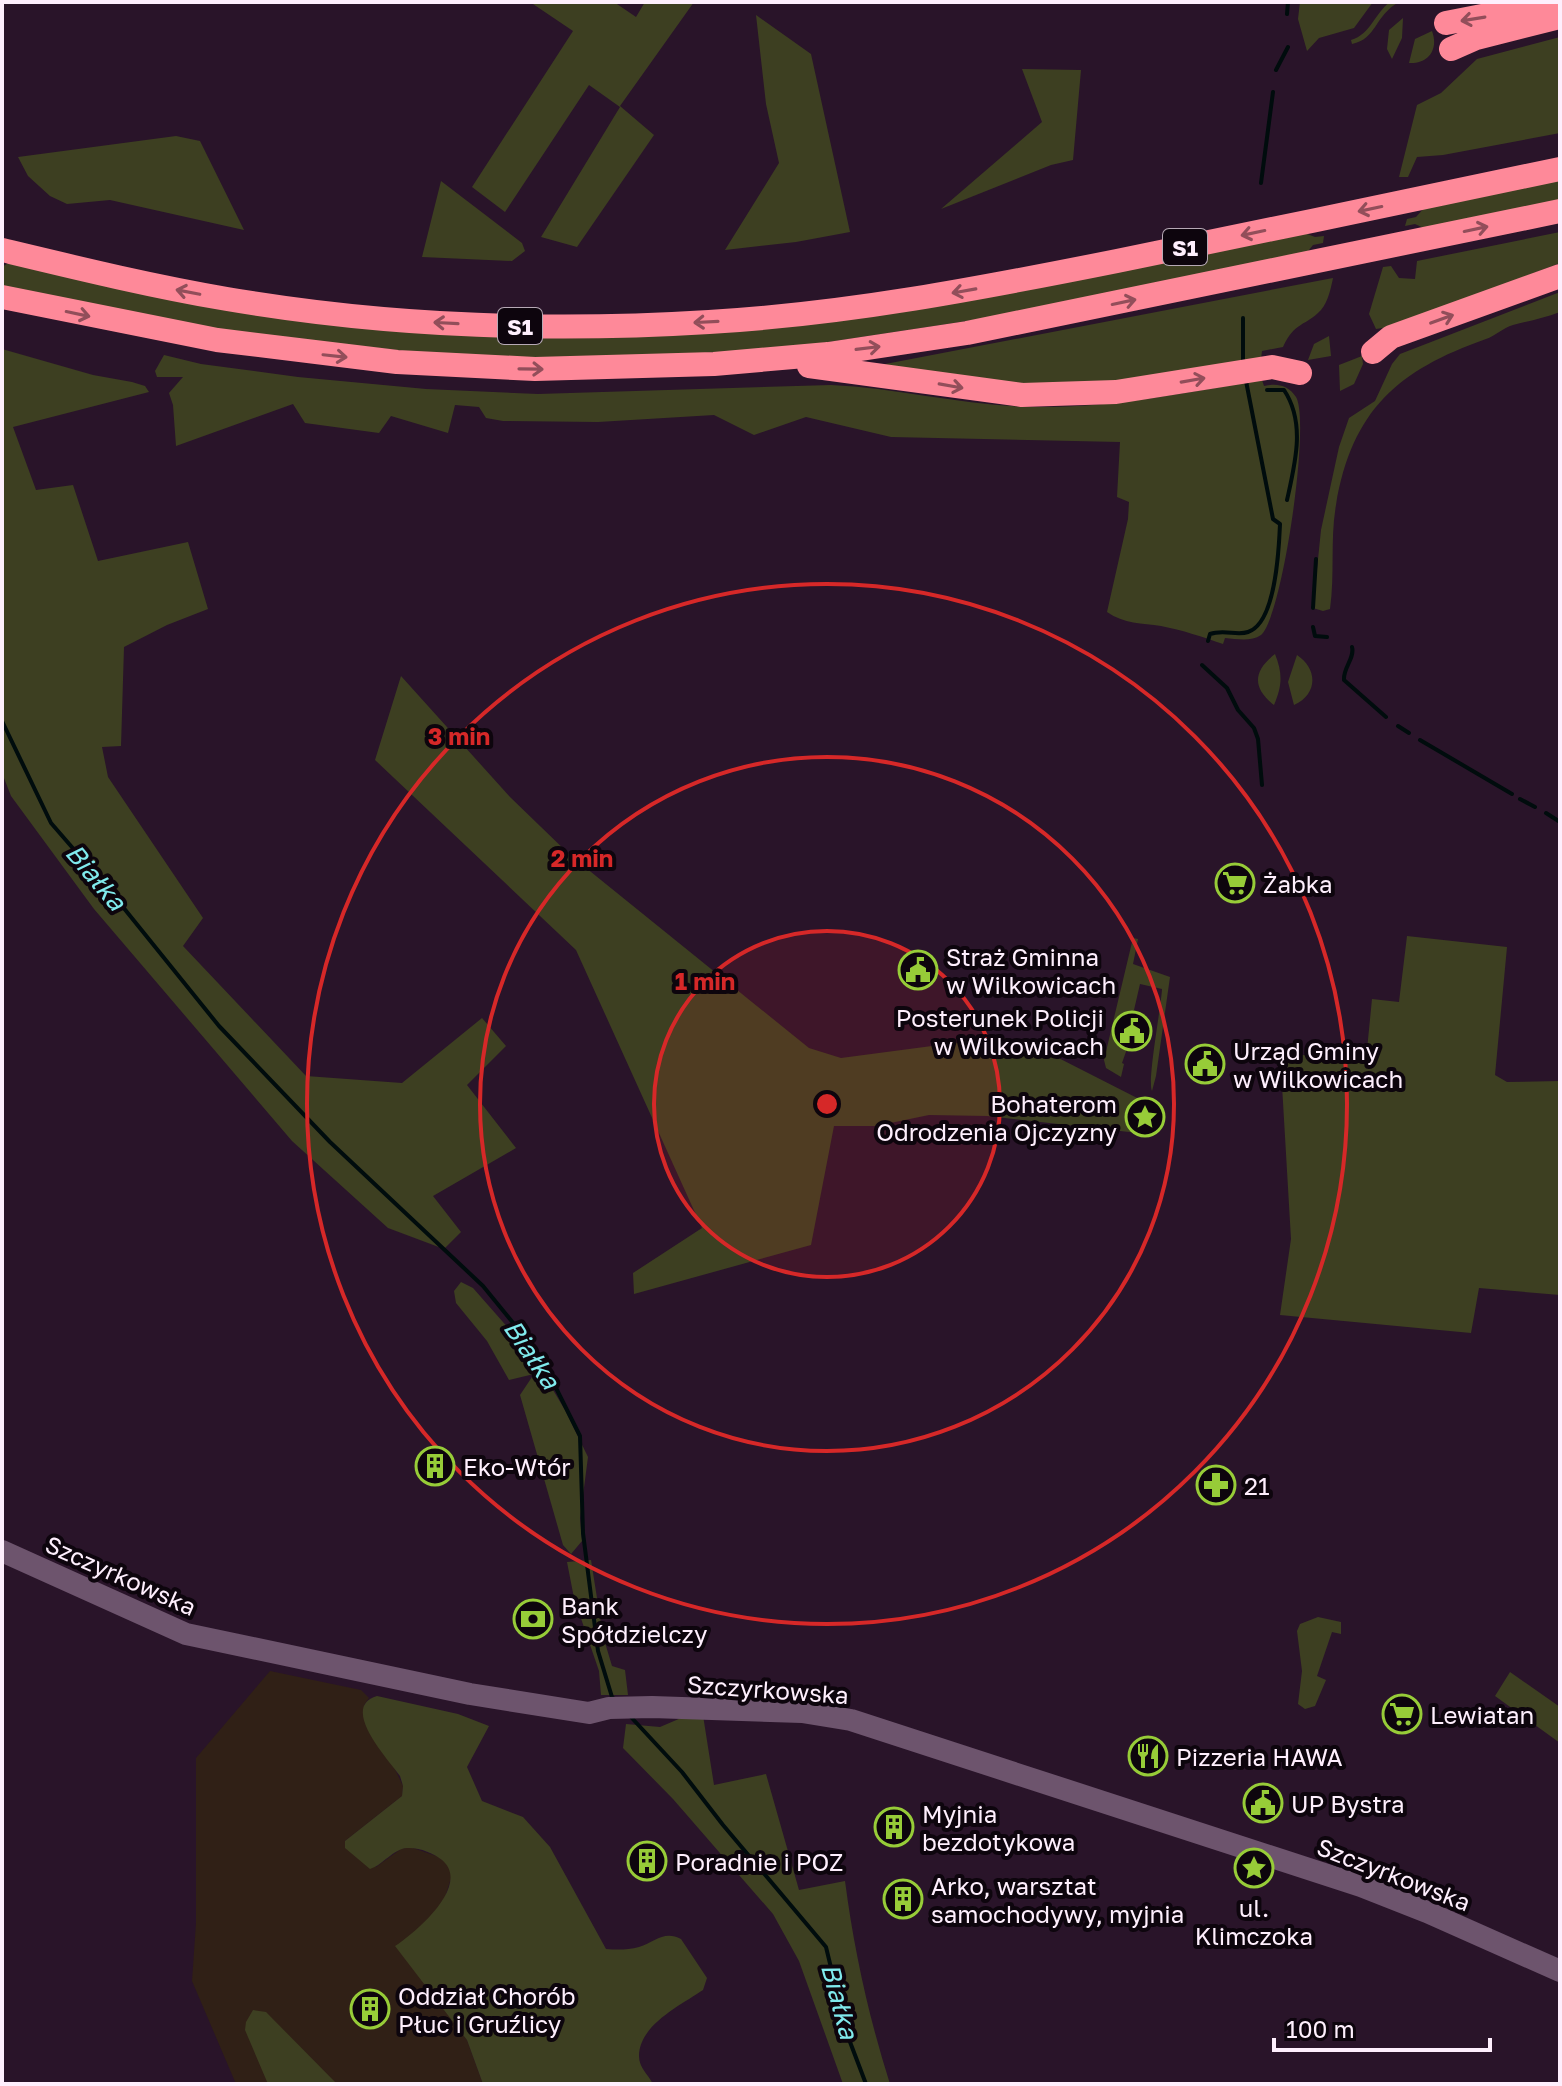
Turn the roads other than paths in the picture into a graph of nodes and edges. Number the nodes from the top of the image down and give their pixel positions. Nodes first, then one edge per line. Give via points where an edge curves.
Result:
1 (1554, 2) edge
2 (1560, 17) edge
3 (1446, 23) dead end
4 (1451, 49) dead end
5 (1560, 169) edge
6 (1560, 211) edge
7 (2, 250) edge
8 (1560, 276) edge
9 (2, 297) edge
10 (1373, 352) dead end
11 (763, 361) junction
12 (1300, 373) dead end
13 (2, 1551) edge
14 (1560, 1971) edge

1 -> 3 highway
2 - 4 highway
5 -> 7 highway, S1 via 1041,276 884,304 711,322 447,323 299,309 199,294
11 -> 6 highway, S1 via 967,333
10 -> 8 highway via 1391,337
9 -> 11 highway, S1 via 217,340 397,362 535,369
11 -> 12 highway via 1022,395 1116,392 1272,367
13 - 14 main road, Szczyrkowska via 204,1639 524,1704 589,1713 611,1708 802,1712 874,1726 1351,1882

